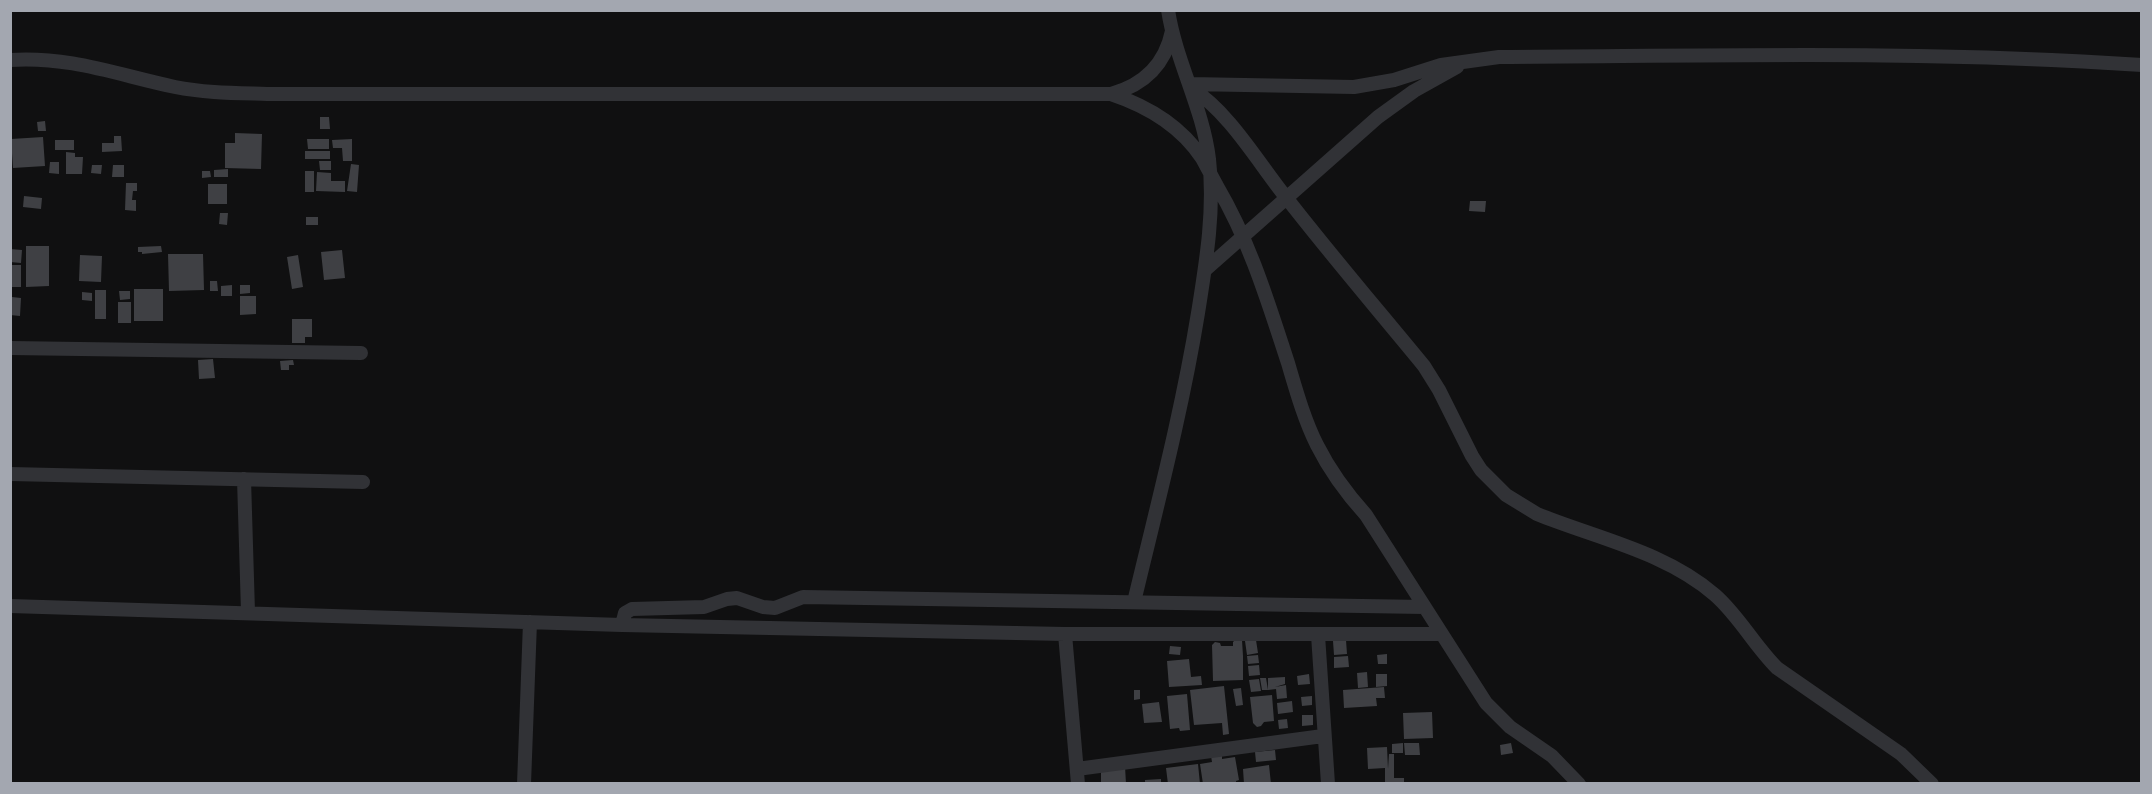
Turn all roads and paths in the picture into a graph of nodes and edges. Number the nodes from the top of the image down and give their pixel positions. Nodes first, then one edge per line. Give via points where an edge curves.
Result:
1 (1168, 10) edge
2 (1172, 31) junction
3 (10, 60) edge
4 (1470, 60) junction
5 (2142, 66) edge
6 (1191, 86) junction
7 (1111, 94) junction
8 (1210, 175) junction
9 (1286, 198) junction
10 (1244, 234) junction
11 (1205, 270) junction
12 (10, 348) edge
13 (361, 353) dead end
14 (10, 474) edge
15 (244, 479) junction
16 (363, 482) dead end
17 (1134, 602) junction
18 (10, 606) edge
19 (1424, 606) junction
20 (248, 612) junction
21 (530, 622) junction
22 (621, 625) junction
23 (1065, 634) junction
24 (1442, 634) junction
25 (1318, 635) junction
26 (1323, 736) junction
27 (1077, 769) junction
28 (524, 783) edge
29 (1078, 783) edge
30 (1328, 783) edge
31 (1579, 783) edge
32 (1932, 783) edge

1 - 2 street
2 - 6 street
2 - 7 street via 1165,53 1152,73
3 - 7 street via 70,62 177,88 267,94
4 - 5 street via 1907,55
4 - 6 street via 1354,87
4 - 9 street via 1395,104
6 - 8 street via 1205,135
6 - 9 street via 1225,118
7 - 8 street via 1132,101 1171,125 1188,140
8 - 10 street
8 - 11 street
9 - 10 street
9 - 32 street via 1424,366 1472,456 1506,495 1537,514 1684,571 1732,612 1777,668 1901,754
10 - 11 street
10 - 19 street via 1316,444
11 - 17 street via 1190,360
12 - 13 street
14 - 15 street
15 - 16 street
15 - 20 street
17 - 19 street
17 - 22 street via 803,597 769,609 736,598 704,607 632,609 624,613
18 - 20 street
19 - 24 street
20 - 21 street
21 - 22 street
21 - 28 street
22 - 23 street
23 - 25 street
23 - 27 street
24 - 25 street
24 - 31 street via 1486,703
25 - 26 street
26 - 27 street
26 - 30 street
27 - 29 street

